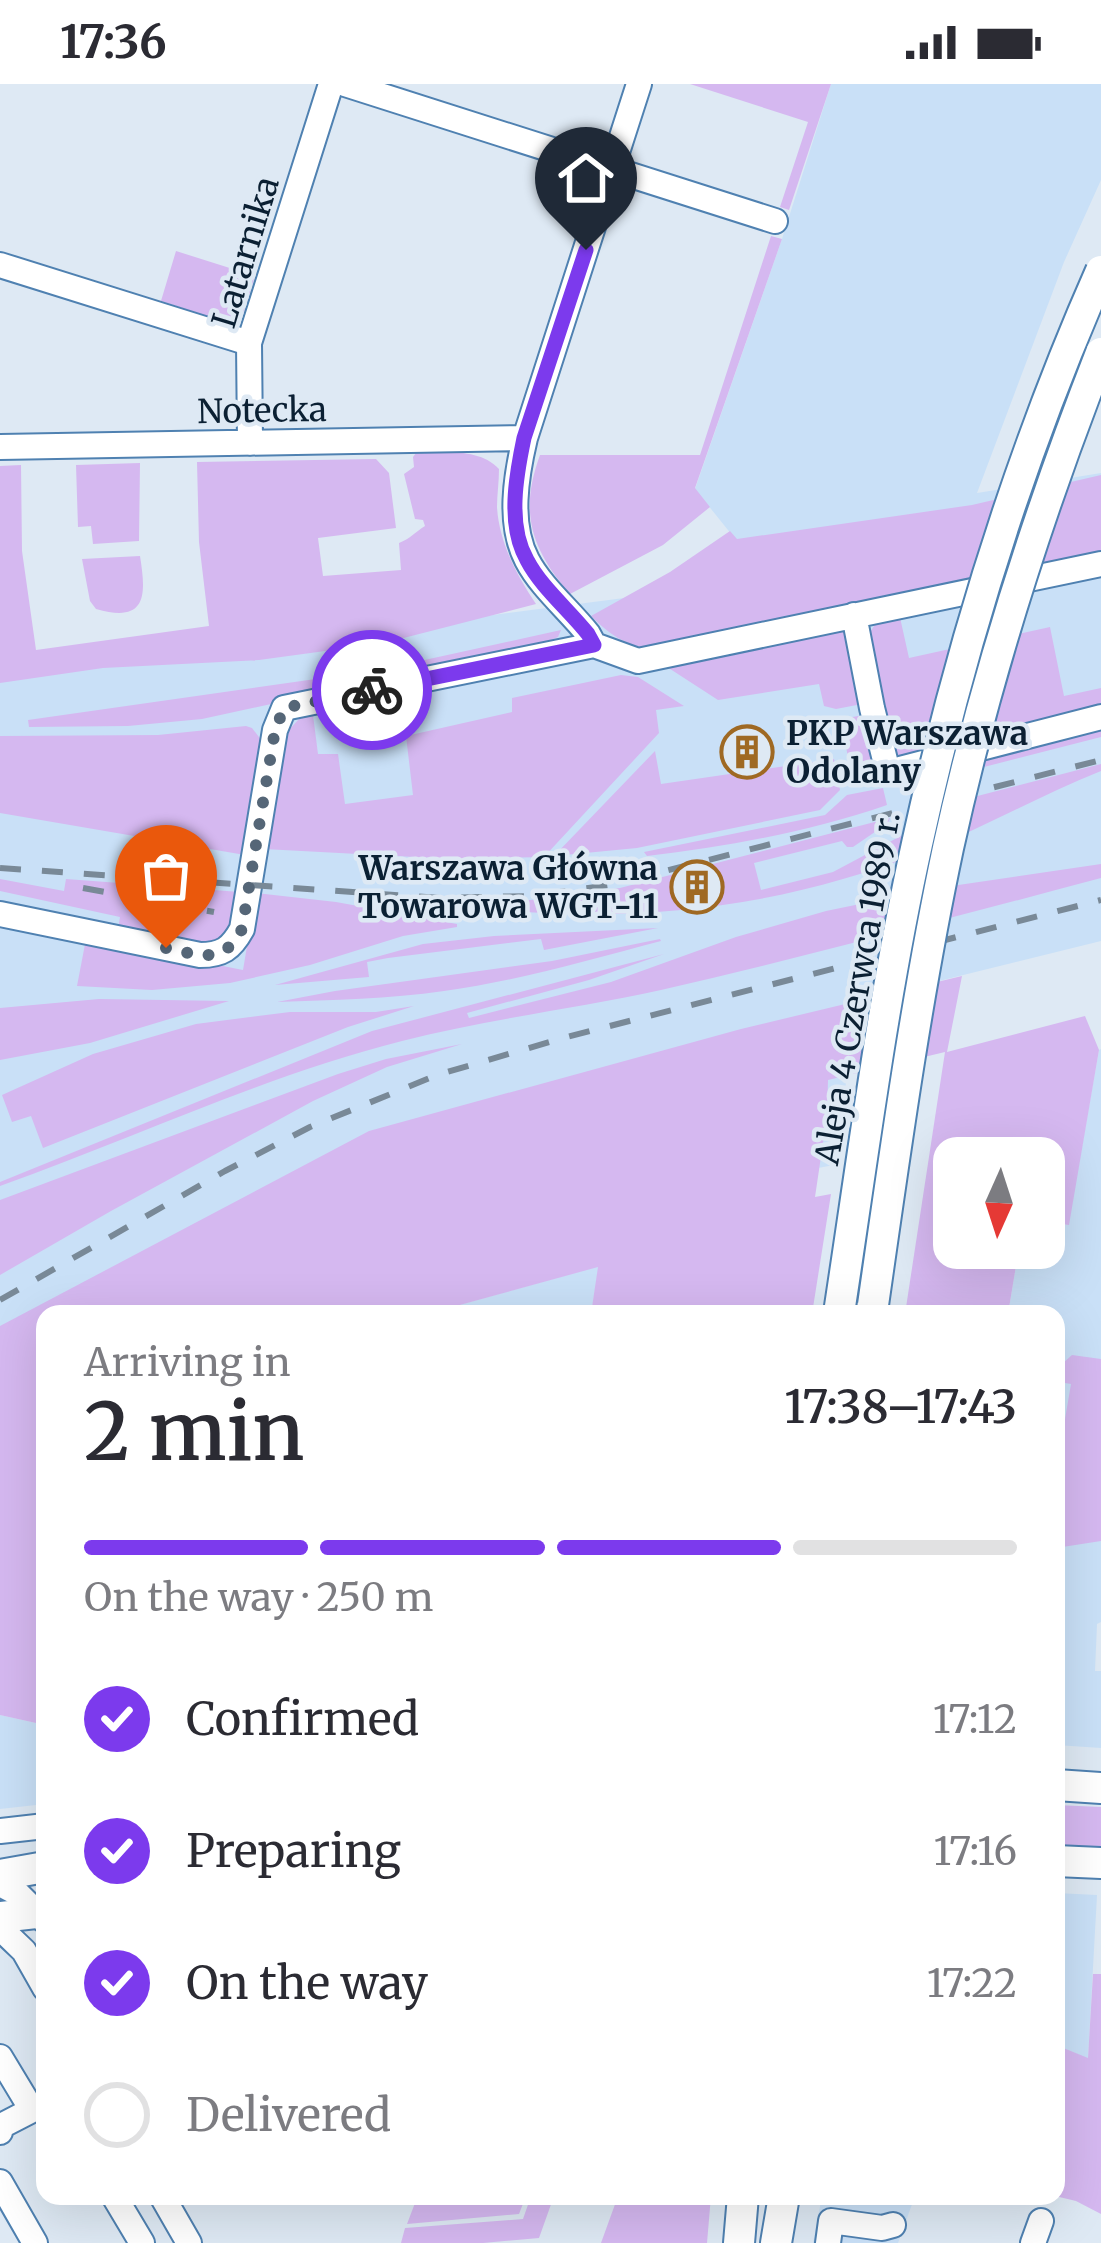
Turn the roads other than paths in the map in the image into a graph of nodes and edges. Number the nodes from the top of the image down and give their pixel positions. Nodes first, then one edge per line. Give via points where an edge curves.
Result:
1 (331, 84) edge
2 (345, 84) edge
3 (639, 84) edge
4 (612, 169) junction
5 (775, 220) dead end
6 (0, 265) edge
7 (1101, 271) edge
8 (249, 343) junction
9 (1101, 353) edge
10 (524, 438) junction
11 (250, 443) junction
12 (0, 447) edge
13 (1101, 564) edge
14 (854, 615) junction
15 (594, 645) junction
16 (1101, 717) edge
17 (0, 914) edge
18 (840, 1305) edge
19 (873, 1305) edge
20 (1065, 1786) edge
21 (1101, 1788) edge
22 (36, 1827) edge
23 (0, 1831) edge
24 (1065, 1861) edge
25 (1101, 1863) edge
26 (36, 1869) edge
27 (0, 1875) edge
28 (0, 1884) edge
29 (36, 1905) edge
30 (36, 1910) edge
31 (0, 1917) edge
32 (36, 1917) edge
33 (0, 1928) edge
34 (24, 1951) junction
35 (36, 1972) edge
36 (0, 2057) edge
37 (36, 2105) edge
38 (36, 2111) edge
39 (1, 2129) edge
40 (0, 2182) edge
41 (119, 2205) edge
42 (166, 2205) edge
43 (742, 2205) edge
44 (782, 2205) edge
45 (893, 2224) dead end
46 (181, 2240) edge
47 (35, 2243) edge
48 (142, 2243) edge
49 (739, 2243) edge
50 (776, 2243) edge
51 (828, 2243) edge

1 - 8 street, Latarnika
2 - 4 street
3 - 4 street
4 - 5 street
4 - 10 street
6 - 8 street
7 - 18 main road, Aleja 4 Czerwca 1989 r., bridge via 1010,507 946,723 889,988
8 - 11 street, Latarnika
9 - 19 main road, Aleja 4 Czerwca 1989 r., bridge via 1042,512 968,766 925,963
10 - 11 street, Notecka
10 - 15 street via 519,540
11 - 12 street, Notecka
13 - 14 street
14 - 15 street via 638,661
14 - 16 street via 887,772
15 - 17 street via 284,708 242,929 220,955
20 - 21 main road
22 - 23 street
24 - 25 main road
26 - 27 main road
28 - 29 street
30 - 31 main road
32 - 34 street via 25,1930
33 - 34 street
34 - 35 street
36 - 37 street
38 - 39 street
40 - 47 street
41 - 48 street
42 - 46 street
43 - 49 main road
44 - 50 main road
45 - 51 street via 831,2221

